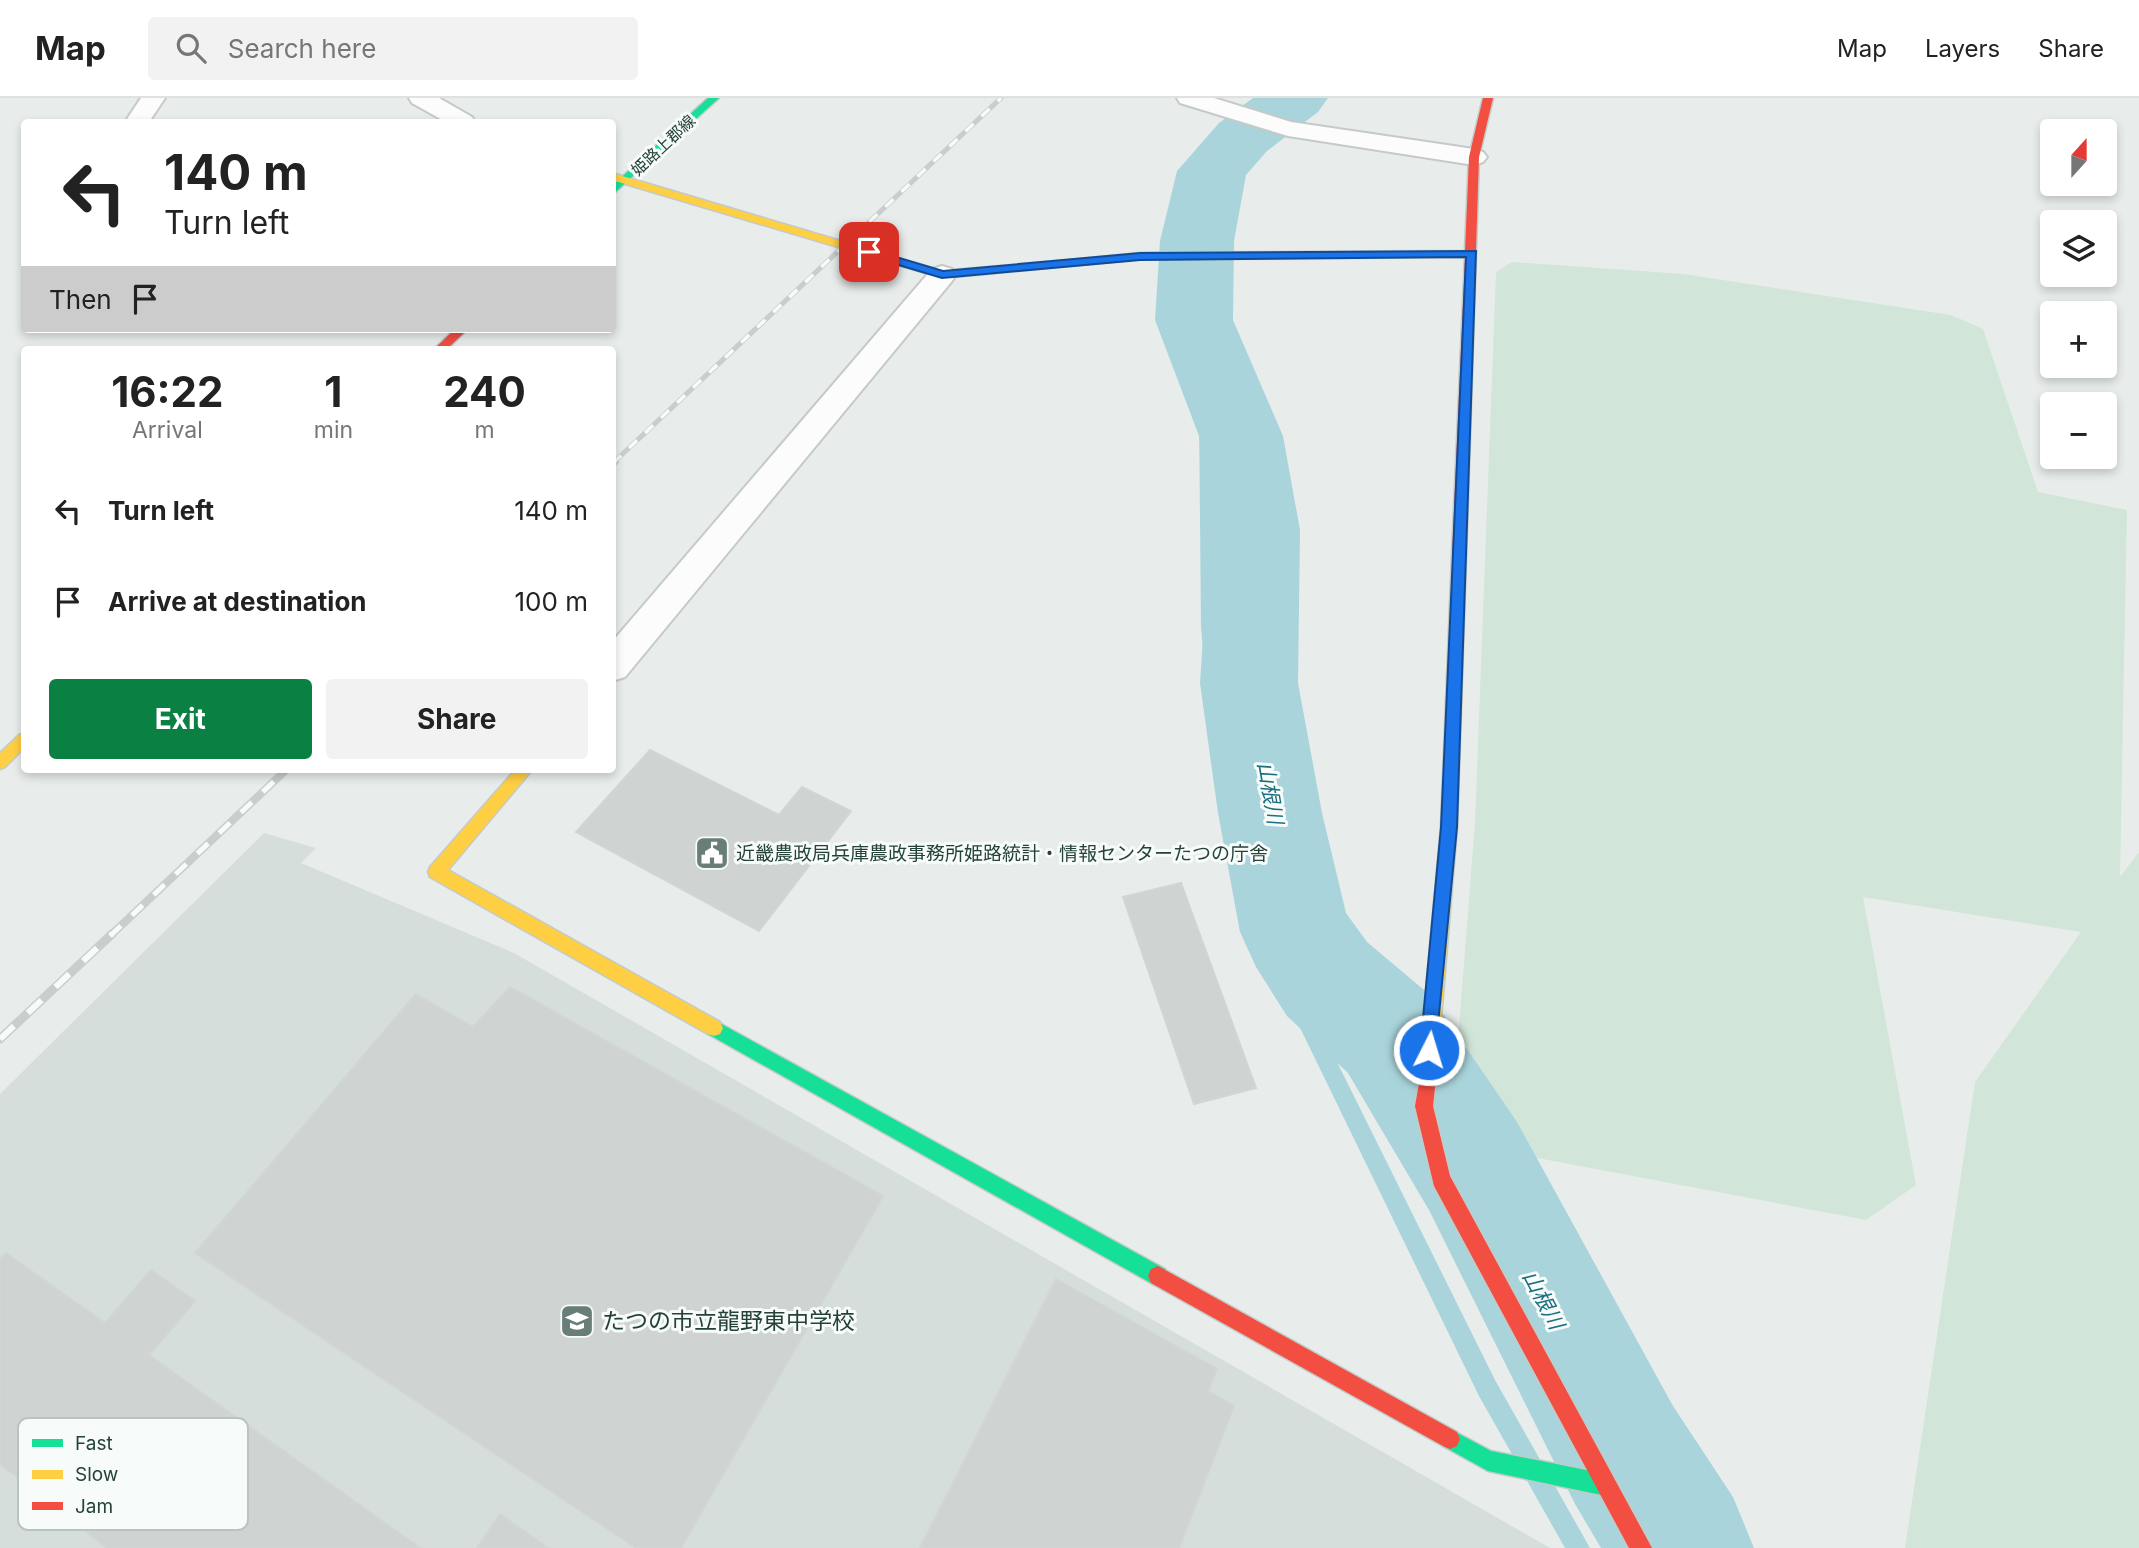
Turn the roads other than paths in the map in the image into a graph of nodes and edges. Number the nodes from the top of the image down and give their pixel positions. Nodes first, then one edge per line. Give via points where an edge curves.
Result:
1 (153, 98) edge
2 (421, 98) edge
3 (714, 98) edge
4 (1488, 98) edge
5 (1199, 99) edge
6 (139, 119) edge
7 (458, 119) edge
8 (1474, 157) junction
9 (620, 177) edge
10 (1472, 254) junction
11 (942, 275) junction
12 (458, 333) edge
13 (443, 346) edge
14 (616, 662) edge
15 (21, 742) edge
16 (0, 763) edge
17 (521, 773) edge
18 (1606, 1485) junction
19 (1641, 1548) edge

1 - 6 street
2 - 7 street
3 - 9 street, 姫路上郡線
4 - 8 street
5 - 8 street via 1288,128
8 - 10 street
9 - 11 street
10 - 11 street via 1140,256
10 - 18 street via 1449,827 1424,1106 1441,1179
11 - 14 street
12 - 13 street
15 - 16 street
17 - 18 street via 436,872 1488,1461
18 - 19 street

